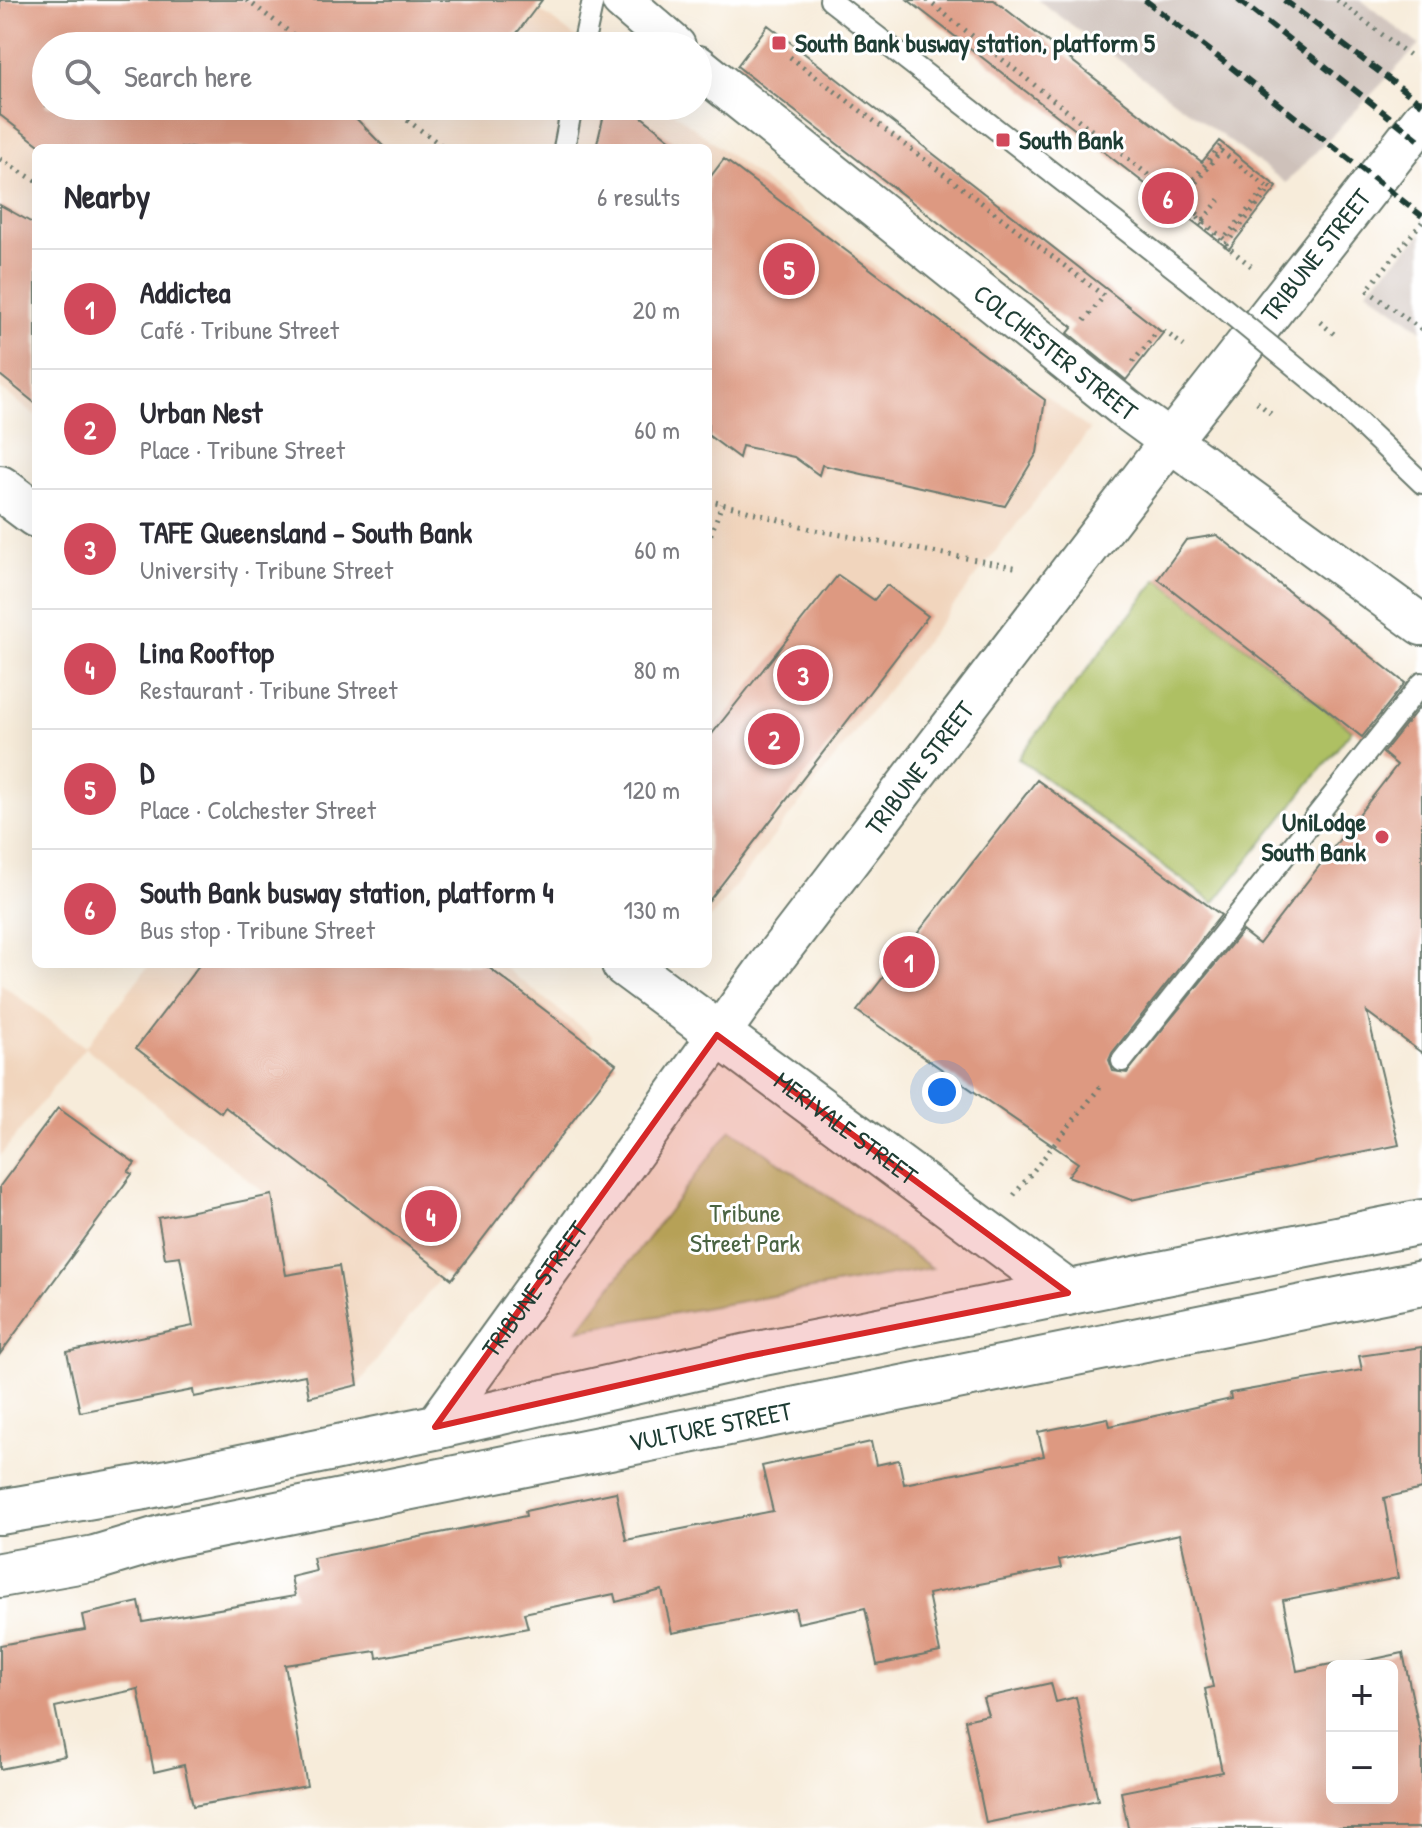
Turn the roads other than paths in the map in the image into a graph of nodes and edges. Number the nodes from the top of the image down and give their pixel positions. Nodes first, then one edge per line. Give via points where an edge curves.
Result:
1 (593, 0) edge
2 (622, 0) edge
3 (830, 0) edge
4 (586, 32) edge
5 (659, 32) edge
6 (712, 77) edge
7 (569, 120) edge
8 (1422, 120) edge
9 (565, 144) edge
10 (1171, 440) junction
11 (1422, 483) edge
12 (0, 488) edge
13 (32, 512) edge
14 (1422, 625) edge
15 (1422, 683) edge
16 (629, 968) edge
17 (717, 1035) junction
18 (1122, 1061) dead end
19 (1422, 1222) edge
20 (1422, 1283) edge
21 (1068, 1293) junction
22 (435, 1427) junction
23 (8, 1501) edge
24 (168, 1536) junction
25 (0, 1575) edge

1 - 4 lane
2 - 5 street
3 - 11 lane, bridge via 1186,277 1331,396
6 - 10 street, COLCHESTER STREET
7 - 9 lane
8 - 10 street, TRIBUNE STREET
10 - 14 street, COLCHESTER STREET
10 - 17 street, TRIBUNE STREET
12 - 13 main road
15 - 18 lane
16 - 17 main road, MERIVALE STREET
17 - 21 main road, MERIVALE STREET
17 - 22 street, TRIBUNE STREET
19 - 21 main road
20 - 24 main road, VULTURE STREET
21 - 22 main road via 748,1356
22 - 23 main road via 144,1487
23 - 24 main road via 69,1533
24 - 25 main road, VULTURE STREET via 95,1558

